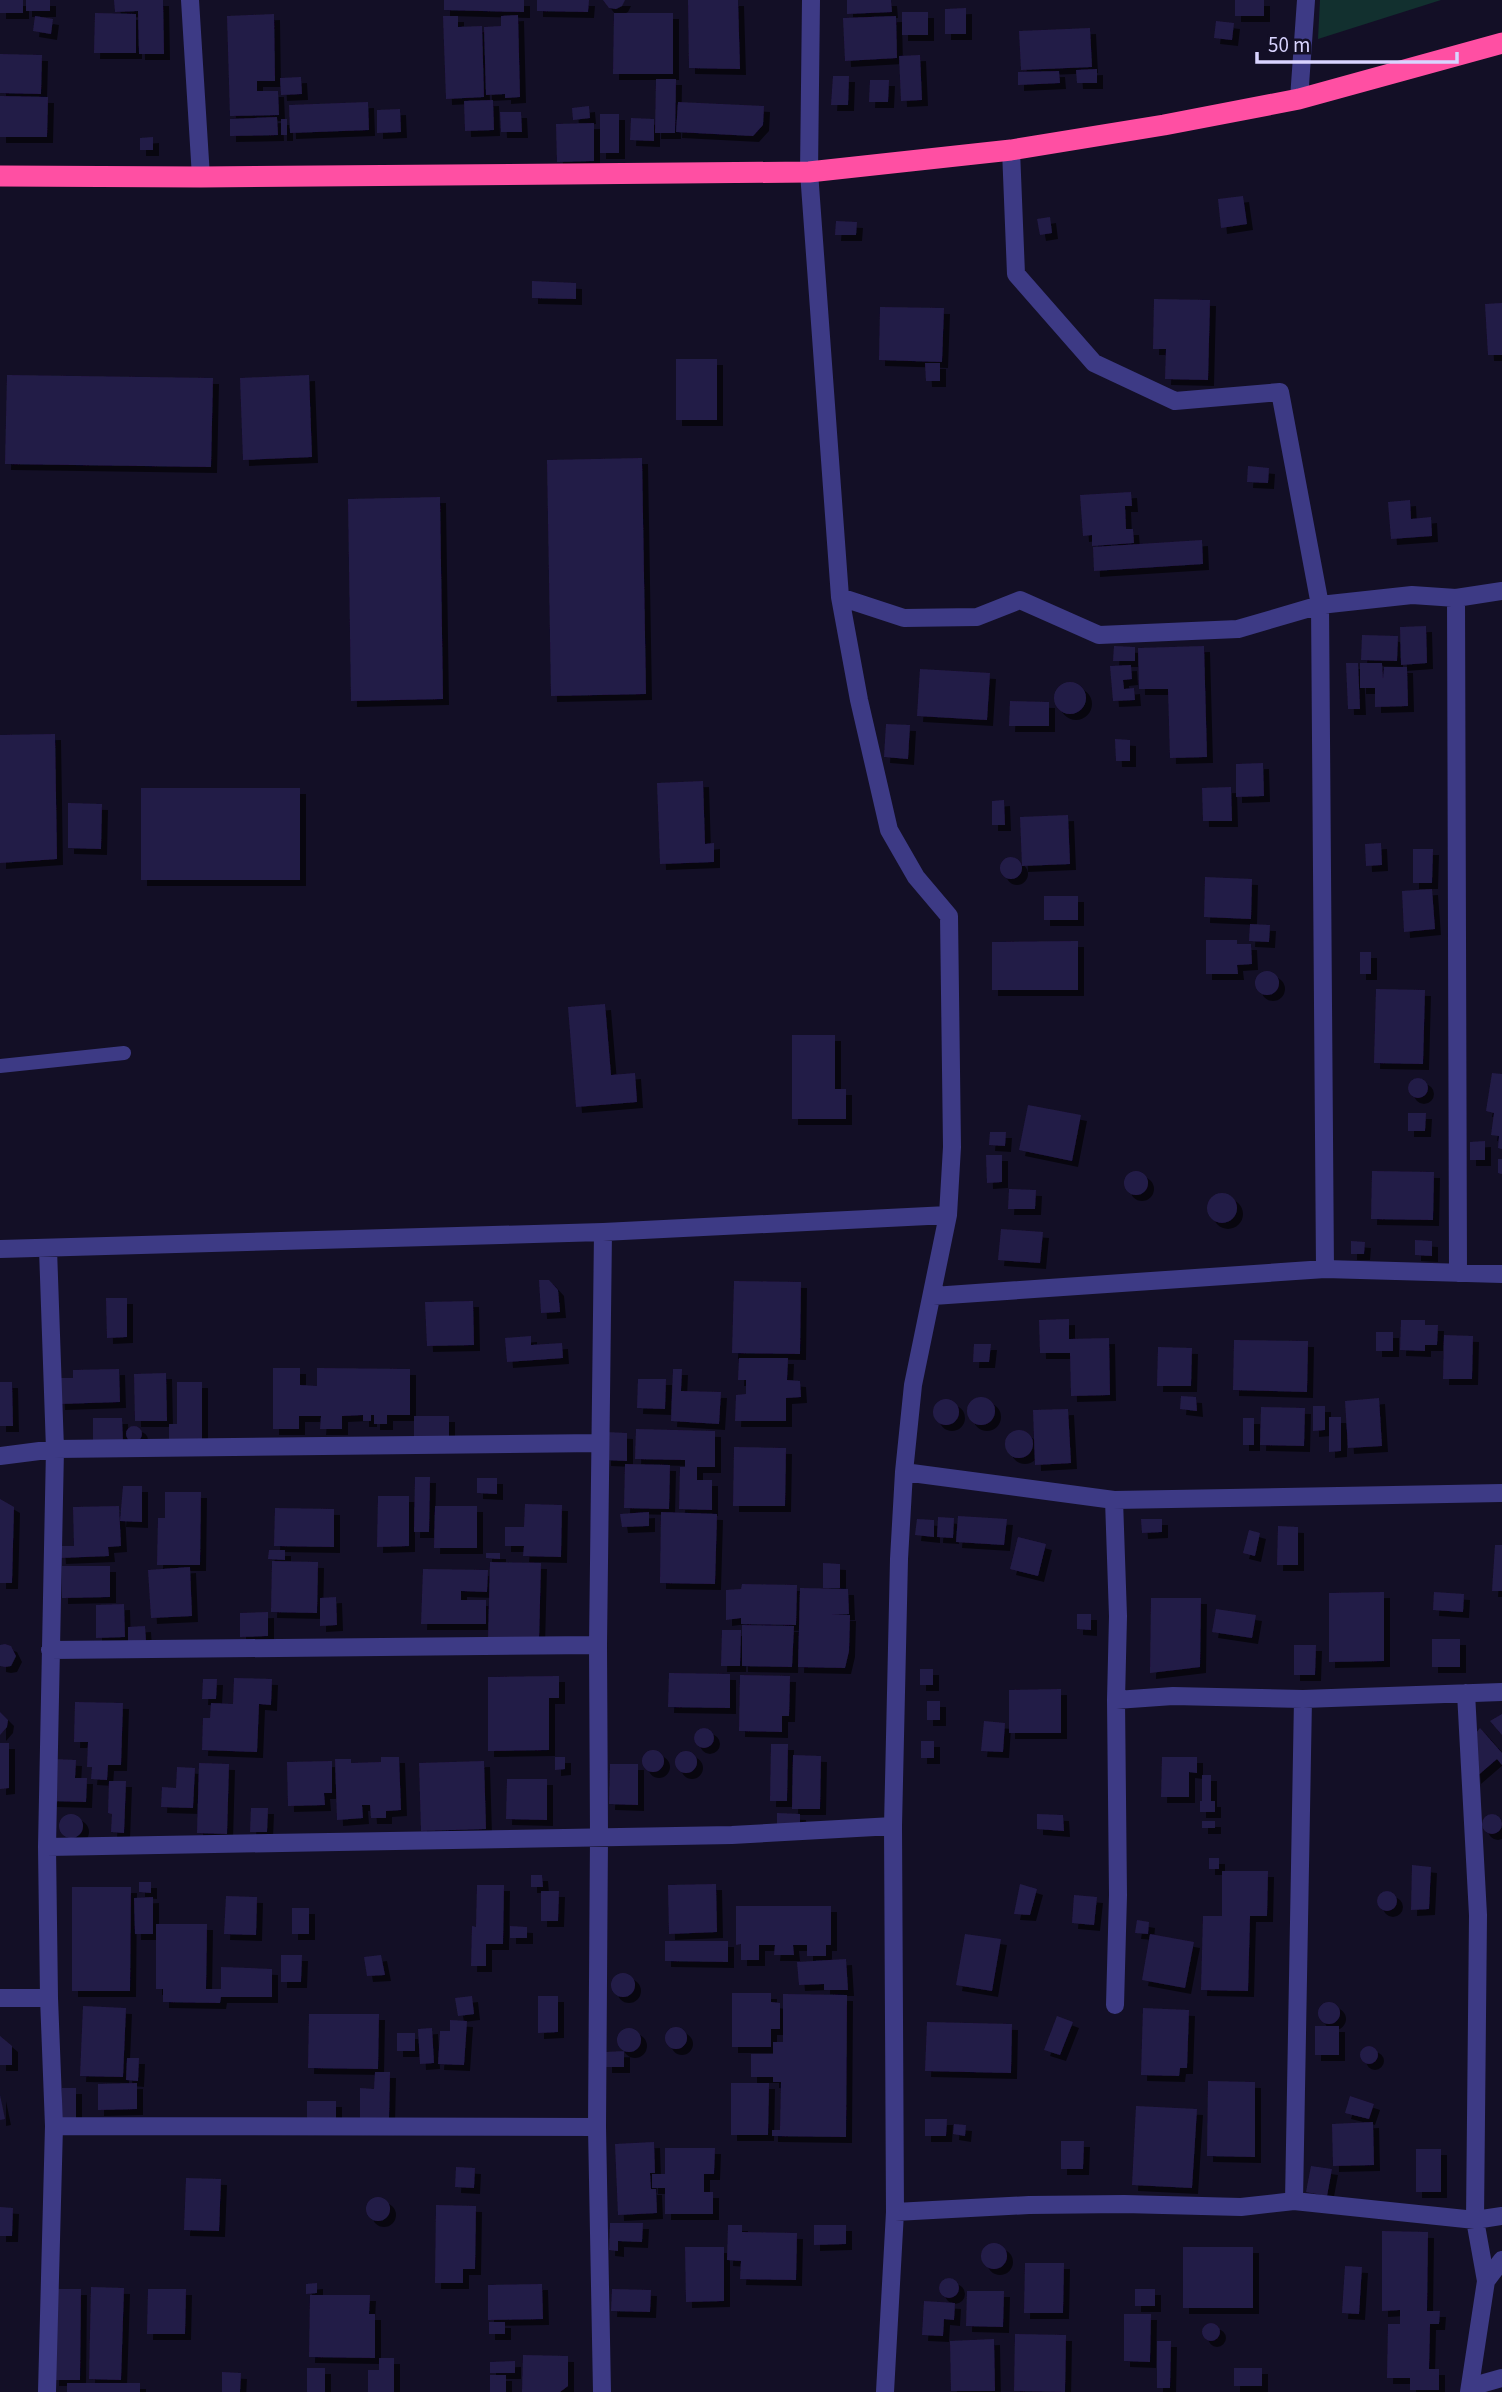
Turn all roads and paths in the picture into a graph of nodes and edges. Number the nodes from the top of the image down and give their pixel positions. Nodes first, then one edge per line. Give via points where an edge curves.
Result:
1 (190, 0) edge
2 (811, 0) edge
3 (1306, 0) edge
4 (1502, 43) edge
5 (1299, 99) junction
6 (1012, 150) junction
7 (809, 172) junction
8 (0, 176) edge
9 (201, 177) junction
10 (1502, 591) edge
11 (840, 597) junction
12 (1456, 598) junction
13 (1320, 605) junction
14 (124, 1053) dead end
15 (0, 1066) edge
16 (948, 1215) junction
17 (603, 1231) junction
18 (48, 1249) junction
19 (0, 1250) edge
20 (1325, 1269) junction
21 (1458, 1273) junction
22 (1502, 1274) edge
23 (933, 1296) junction
24 (600, 1443) junction
25 (55, 1450) junction
26 (0, 1456) edge
27 (904, 1472) junction
28 (1502, 1493) edge
29 (1114, 1500) junction
30 (598, 1645) junction
31 (50, 1650) junction
32 (1502, 1692) edge
33 (1466, 1693) junction
34 (1303, 1699) junction
35 (1116, 1700) junction
36 (893, 1826) junction
37 (599, 1836) junction
38 (47, 1847) junction
39 (0, 1998) edge
40 (49, 1998) junction
41 (1115, 2005) dead end
42 (54, 2126) junction
43 (597, 2127) junction
44 (1294, 2201) junction
45 (895, 2212) junction
46 (1502, 2216) edge
47 (1475, 2220) junction
48 (1502, 2260) edge
49 (1486, 2281) junction
50 (1502, 2378) edge
51 (1470, 2389) edge
52 (47, 2392) edge
53 (602, 2392) edge
54 (885, 2392) edge

1 - 9 street
2 - 7 street
3 - 5 street
4 - 5 highway
5 - 6 highway
6 - 7 highway
6 - 13 street via 1016,274 1094,363 1175,401 1280,392
7 - 9 highway
7 - 11 street
8 - 9 highway
10 - 12 street
11 - 13 street via 904,618 977,617 1020,600 1099,635 1238,629
11 - 16 street via 889,830 916,877 948,916 952,1147
12 - 13 street via 1412,595
12 - 21 street
13 - 20 street
14 - 15 lane
16 - 17 street
16 - 23 street
17 - 18 street
17 - 24 street
18 - 19 street
18 - 25 street
20 - 21 street
20 - 23 street
21 - 22 street
23 - 27 street via 913,1385
24 - 25 street
24 - 30 street
25 - 26 street
25 - 31 street
27 - 29 street
27 - 36 street
28 - 29 street
29 - 35 street
30 - 31 street
30 - 37 street
31 - 38 street
32 - 33 street
33 - 34 street
33 - 47 street via 1478,1915
34 - 35 street via 1173,1696
34 - 44 street
35 - 41 street
36 - 37 street via 732,1835
36 - 45 street
37 - 38 street
37 - 43 street
38 - 40 street
39 - 40 street
40 - 42 street
42 - 43 street
42 - 52 street
43 - 53 street
44 - 45 street via 1241,2207 1029,2205
44 - 47 street
45 - 54 street
46 - 47 street
47 - 49 street
48 - 49 street
49 - 51 street
50 - 51 street

